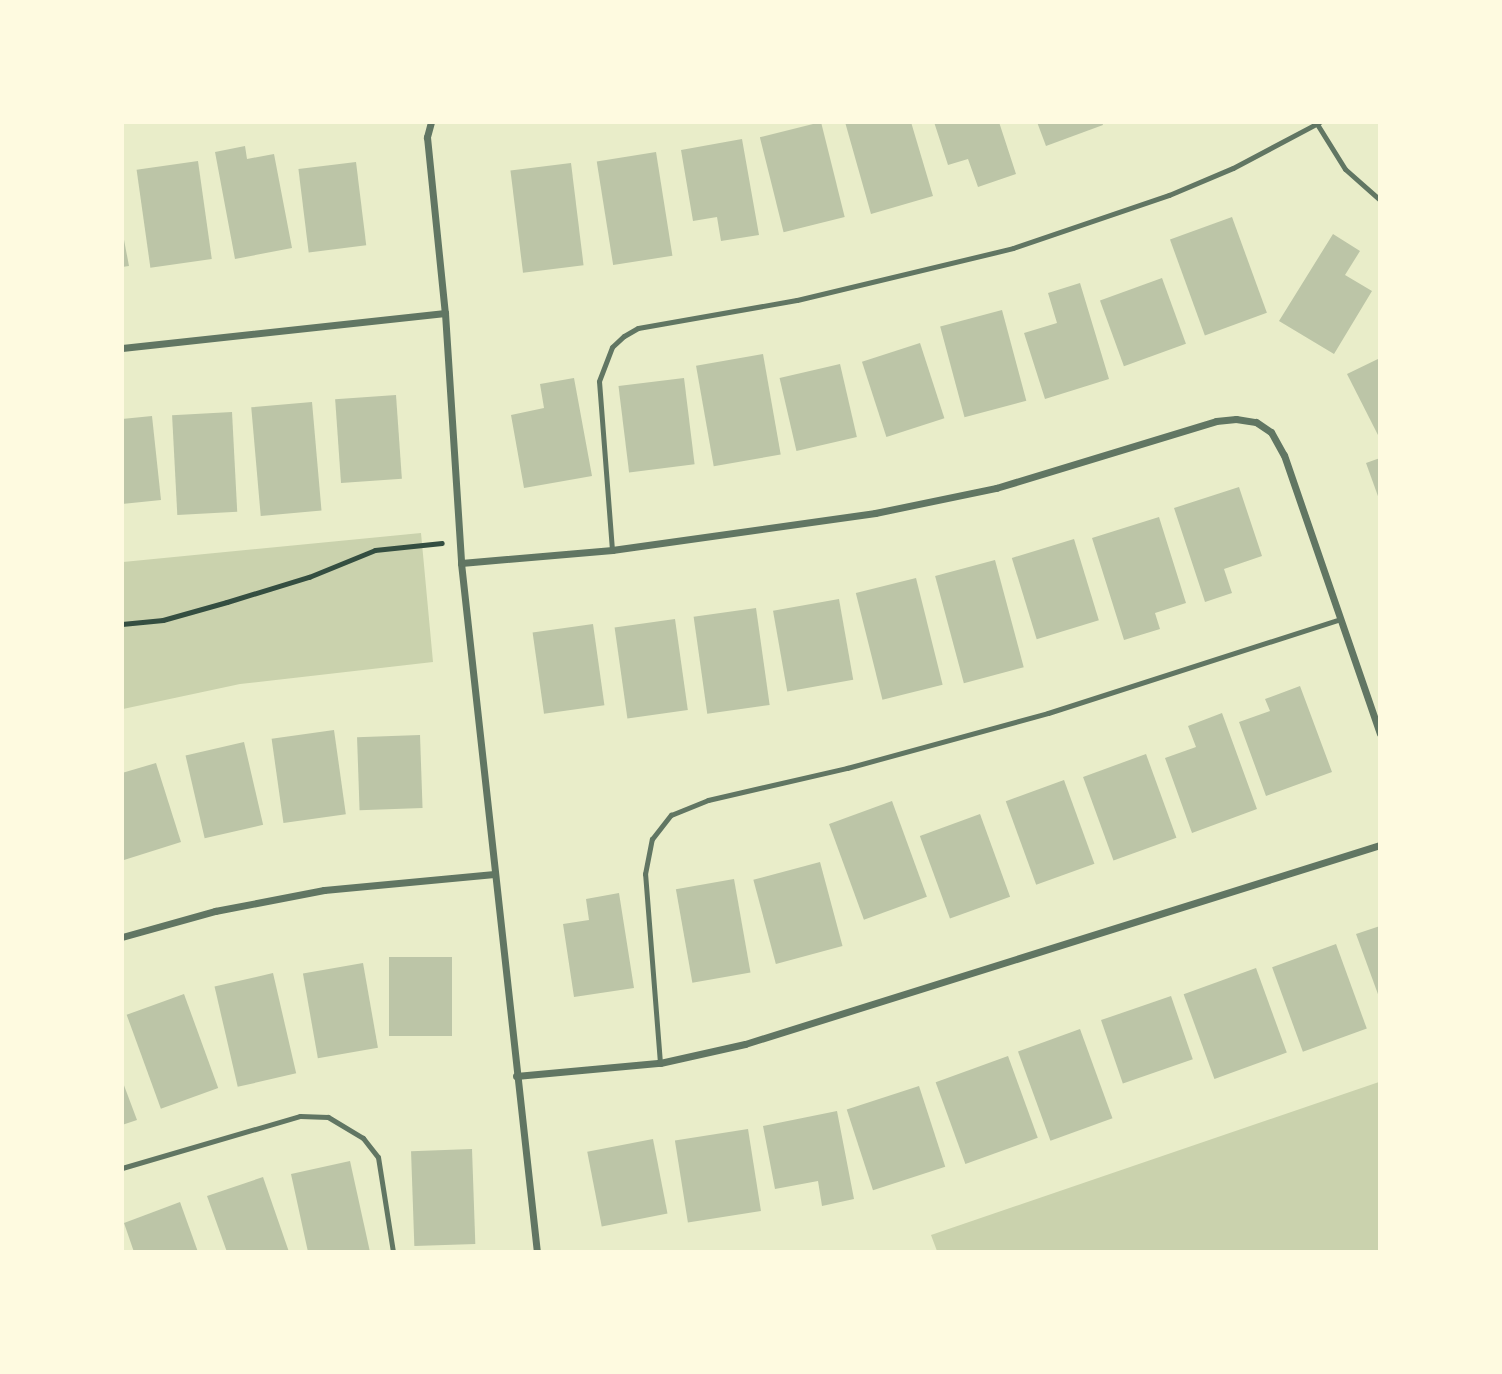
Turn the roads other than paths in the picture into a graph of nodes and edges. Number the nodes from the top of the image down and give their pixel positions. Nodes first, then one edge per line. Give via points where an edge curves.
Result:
1 (431, 122) edge
2 (1318, 123) edge
3 (1380, 200) edge
4 (445, 313) junction
5 (122, 348) edge
6 (612, 550) junction
7 (461, 563) junction
8 (1340, 619) junction
9 (1380, 734) edge
10 (1380, 845) edge
11 (494, 874) junction
12 (122, 937) edge
13 (660, 1063) junction
14 (516, 1076) junction
15 (122, 1168) edge
16 (393, 1251) edge
17 (537, 1251) edge

1 - 4 street via 427,137
2 - 3 lane via 1345,169
2 - 6 lane via 1170,195 1013,248 797,300 638,328 612,347 599,381
4 - 5 street
4 - 7 street
6 - 7 street
6 - 8 street via 875,513 996,488 1216,421 1236,419 1256,422 1279,443
7 - 11 street
8 - 9 street
8 - 13 lane via 1048,713 708,800 671,815 652,839 645,874
10 - 13 street via 746,1044
11 - 12 street via 324,890 215,911
11 - 14 street
13 - 14 street
14 - 17 street
15 - 16 lane via 300,1116 328,1117 363,1138 378,1157

